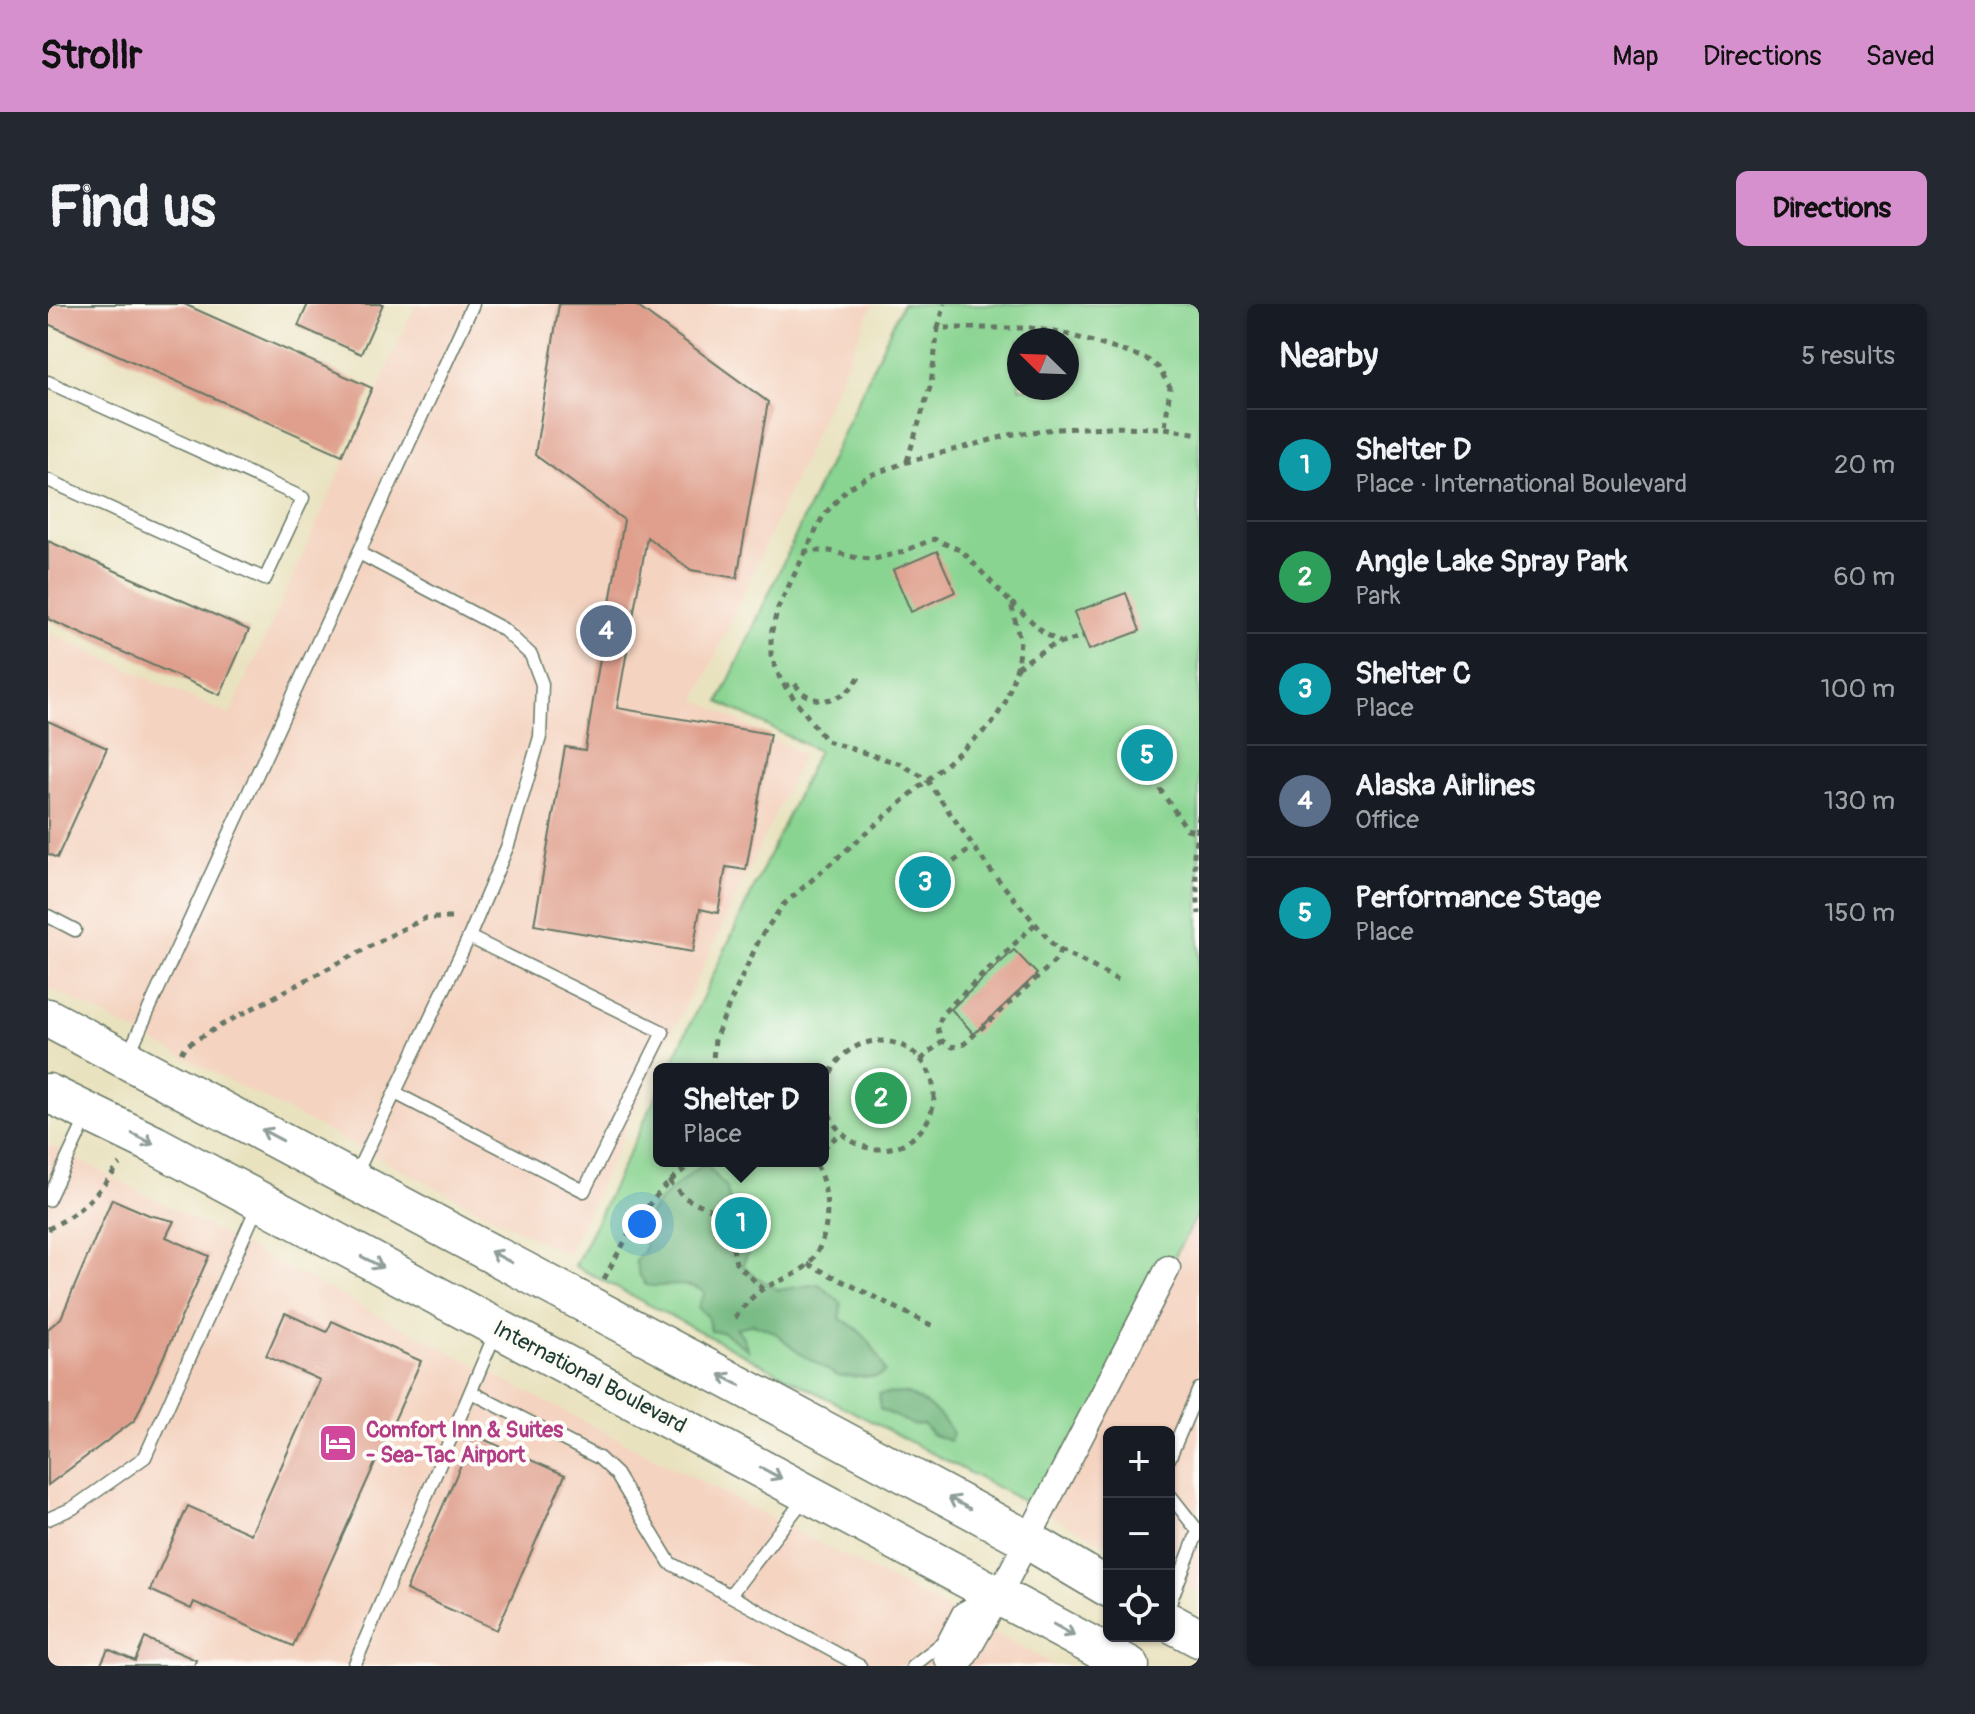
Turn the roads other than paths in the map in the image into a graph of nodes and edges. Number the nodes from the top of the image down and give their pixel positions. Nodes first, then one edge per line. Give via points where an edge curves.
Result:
1 (473, 304) edge
2 (48, 382) edge
3 (48, 480) edge
4 (359, 553) junction
5 (48, 916) edge
6 (75, 930) dead end
7 (472, 932) junction
8 (48, 1018) edge
9 (127, 1058) junction
10 (48, 1093) edge
11 (395, 1093) junction
12 (89, 1113) junction
13 (353, 1178) junction
14 (48, 1200) edge
15 (259, 1202) junction
16 (1168, 1268) dead end
17 (498, 1328) junction
18 (1199, 1389) edge
19 (471, 1392) junction
20 (1175, 1445) edge
21 (808, 1493) junction
22 (1172, 1498) edge
23 (48, 1519) edge
24 (1198, 1530) edge
25 (1028, 1540) junction
26 (1103, 1584) edge
27 (1175, 1589) edge
28 (730, 1595) junction
29 (999, 1595) junction
30 (1175, 1625) edge
31 (954, 1634) junction
32 (1199, 1638) edge
33 (354, 1666) edge
34 (860, 1666) edge
35 (913, 1666) edge
36 (956, 1666) edge
37 (1130, 1666) edge

1 - 4 lane
2 - 3 lane via 303,498 265,579
4 - 7 lane via 503,629 531,655 542,684 540,737 508,845
4 - 9 lane
5 - 6 lane
7 - 11 lane
7 - 11 lane via 663,1032 584,1191
8 - 9 main road
13 -> 9 main road
10 - 12 main road, International Boulevard
11 - 13 lane
12 - 14 lane
12 -> 15 main road, International Boulevard
25 -> 13 main road
15 -> 17 main road, International Boulevard
15 - 23 lane via 145,1457 73,1508
16 - 25 street
17 - 19 lane
17 -> 21 main road, International Boulevard
18 - 20 lane
19 - 28 lane via 599,1458 616,1474 670,1563
19 - 33 lane
21 - 28 lane
21 - 29 main road, International Boulevard
22 - 24 lane
24 - 27 lane
25 - 26 main road
25 - 29 street
28 - 34 lane
29 - 31 street via 964,1614
29 - 36 street
29 -> 37 main road, International Boulevard
30 - 32 main road
31 - 35 lane
31 - 36 street via 945,1651

